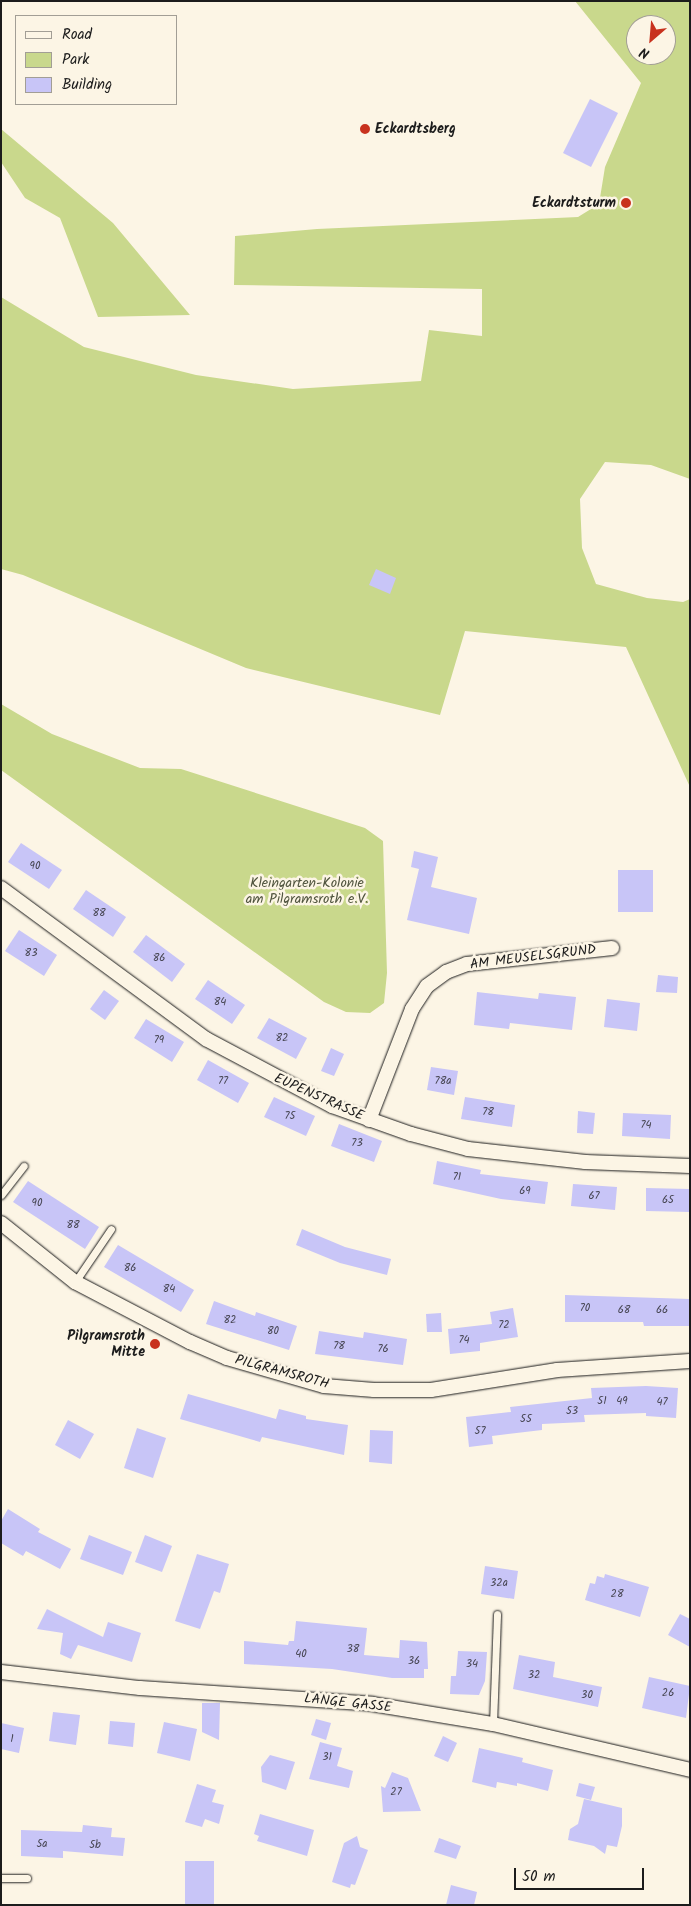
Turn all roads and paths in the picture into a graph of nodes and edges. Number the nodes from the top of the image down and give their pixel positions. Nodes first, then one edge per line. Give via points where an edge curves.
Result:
1 (1, 888) edge
2 (612, 948) dead end
3 (370, 1120) junction
4 (24, 1166) dead end
5 (690, 1166) edge
6 (1, 1195) edge
7 (1, 1223) edge
8 (111, 1229) dead end
9 (75, 1282) junction
10 (690, 1361) edge
11 (497, 1614) dead end
12 (4, 1677) edge
13 (493, 1724) junction
14 (690, 1770) edge
15 (1, 1878) edge
16 (26, 1878) dead end

1 - 3 street, EUPENSTRASSE via 206,1039 269,1075
2 - 3 street, AM MEUSELSGRUND via 467,964 446,972 427,986 412,1008
3 - 5 street, EUPENSTRASSE via 430,1139 496,1153 585,1162
4 - 6 lane
7 - 9 street, PILGRAMSROTH
8 - 9 lane
9 - 10 street, PILGRAMSROTH via 227,1358 324,1386 431,1390 557,1370
11 - 13 lane
12 - 13 street, LANGE GASSE via 372,1704
13 - 14 street, LANGE GASSE
15 - 16 lane

